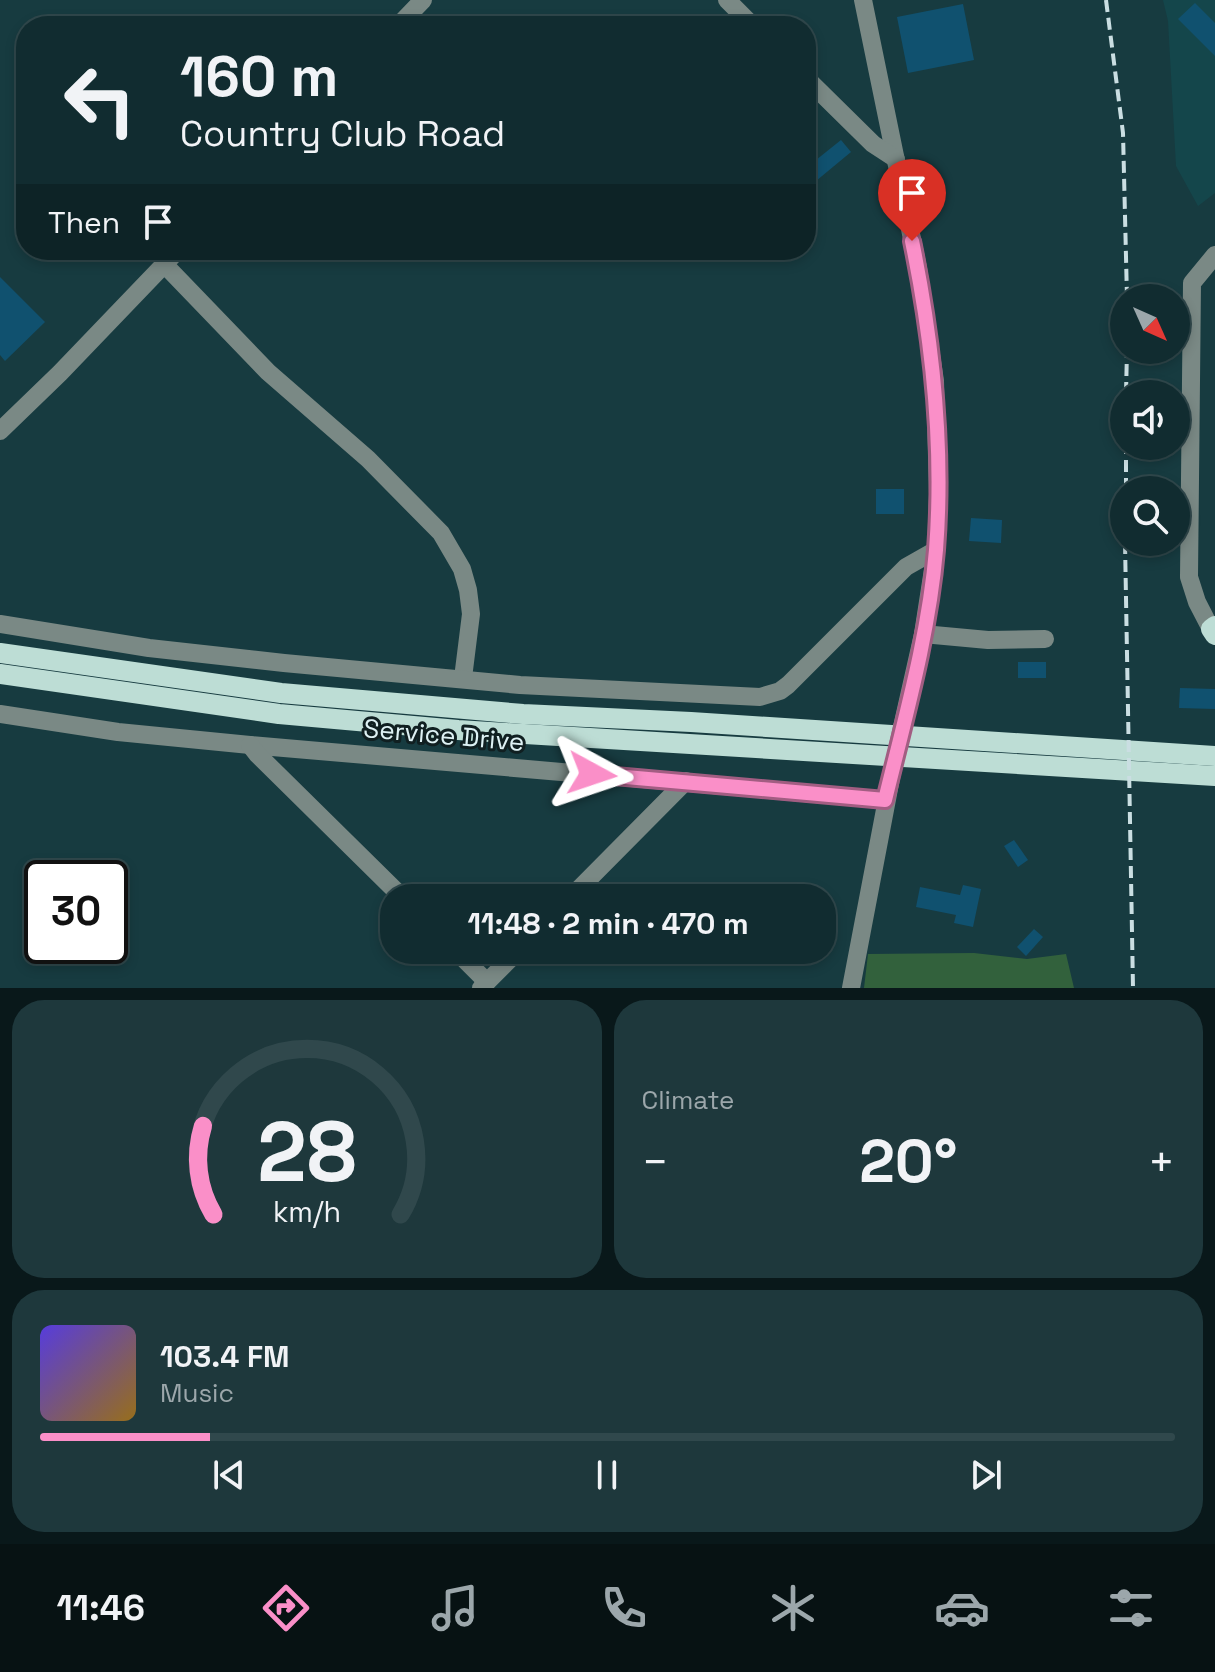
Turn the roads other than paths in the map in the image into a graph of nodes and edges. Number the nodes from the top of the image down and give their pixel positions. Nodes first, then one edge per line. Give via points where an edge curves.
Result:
1 (423, 0) edge
2 (727, 0) edge
3 (863, 0) edge
4 (408, 16) edge
5 (743, 16) edge
6 (816, 88) edge
7 (896, 159) junction
8 (1215, 255) edge
9 (168, 260) edge
10 (164, 264) junction
11 (0, 431) edge
12 (936, 550) junction
13 (0, 624) edge
14 (1214, 630) edge
15 (923, 634) junction
16 (1045, 639) dead end
17 (0, 653) edge
18 (284, 663) junction
19 (0, 674) edge
20 (463, 678) junction
21 (281, 693) junction
22 (0, 714) edge
23 (279, 714) junction
24 (250, 745) junction
25 (1215, 756) edge
26 (1213, 777) edge
27 (686, 781) junction
28 (885, 800) junction
29 (389, 884) edge
30 (584, 884) edge
31 (467, 964) edge
32 (505, 964) edge
33 (484, 985) edge
34 (851, 988) edge

1 - 4 street
2 - 5 street
3 - 7 street
6 - 7 street via 873,144
7 - 12 street via 935,381
8 - 14 street via 1192,283 1189,577
9 - 10 street
10 - 11 street
10 - 20 street via 268,372 368,459 441,533 468,590 471,614
12 - 15 street
12 - 20 street via 906,567 788,685 771,695 750,698
13 - 18 street
15 - 16 street
15 - 28 street, bridge
17 - 21 main road
18 - 20 street
18 - 21 street
19 - 23 main road
21 - 23 street
21 - 25 main road via 523,714
22 - 24 street, Service Drive
23 - 26 main road
24 - 27 street, Service Drive
24 - 29 street
27 - 28 street, Service Drive
27 - 30 street
28 - 34 street
31 - 33 street
32 - 33 street

